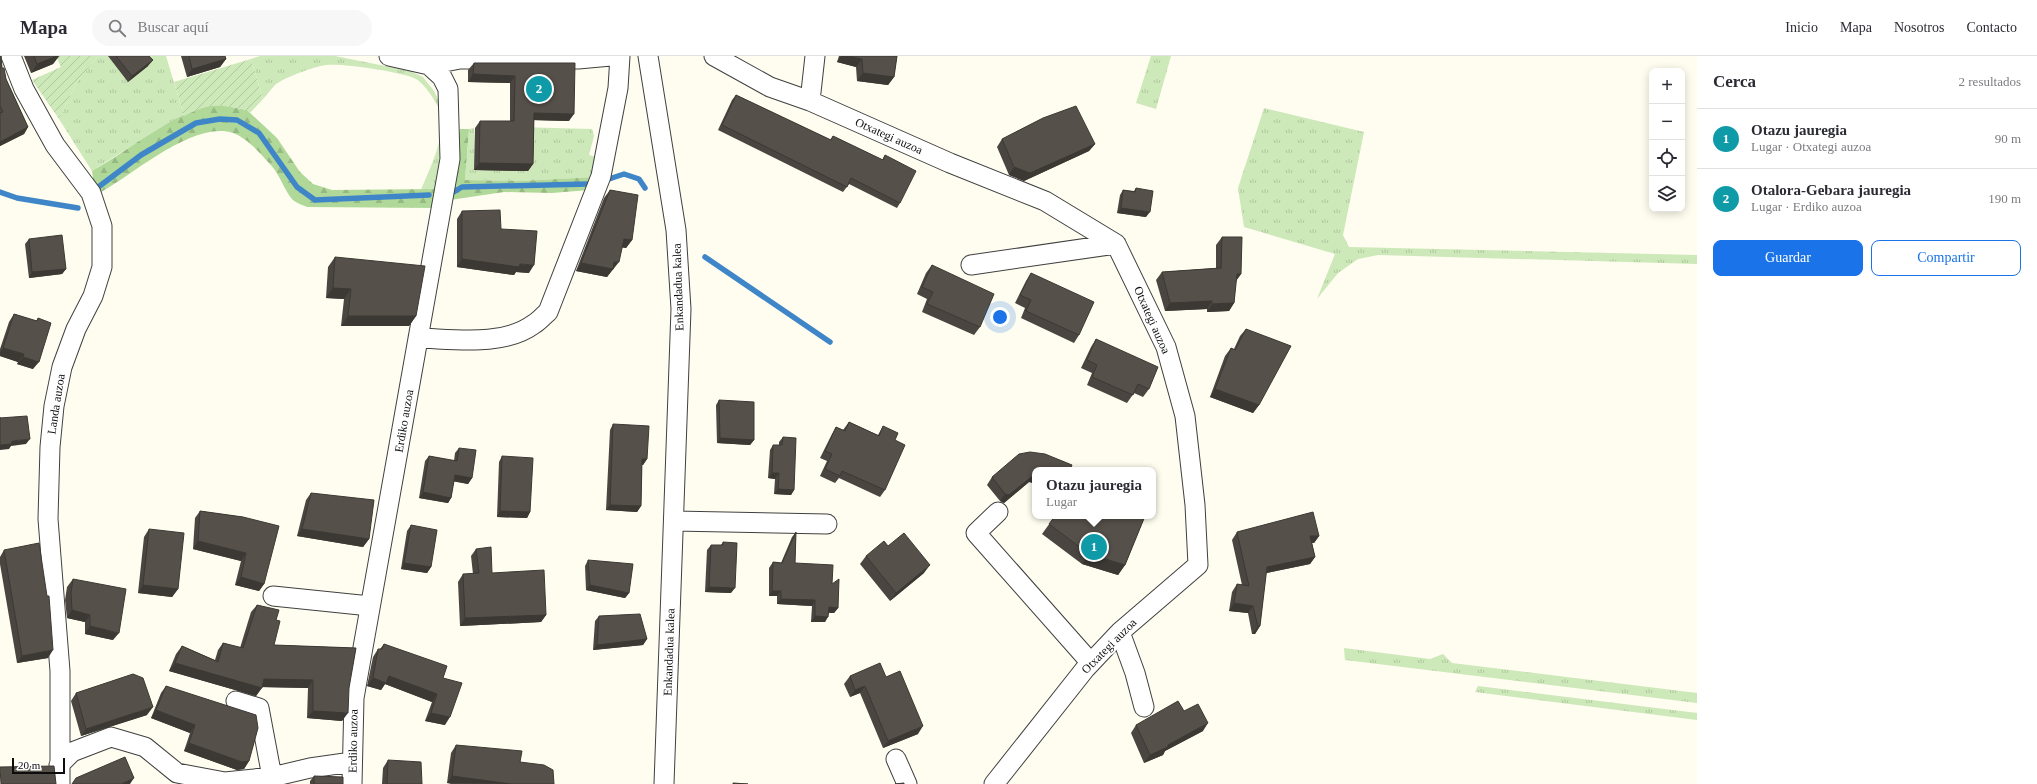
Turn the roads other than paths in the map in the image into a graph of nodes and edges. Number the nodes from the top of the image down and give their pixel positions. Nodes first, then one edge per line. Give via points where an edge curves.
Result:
1 (11, 56) edge
2 (389, 56) edge
3 (611, 56) edge
4 (620, 56) edge
5 (648, 56) edge
6 (714, 56) edge
7 (815, 56) edge
8 (429, 65) junction
9 (810, 100) junction
10 (1116, 244) junction
11 (971, 265) dead end
12 (418, 338) junction
13 (998, 512) dead end
14 (674, 521) junction
15 (827, 524) dead end
16 (273, 596) dead end
17 (370, 606) junction
18 (1120, 632) junction
19 (1091, 663) junction
20 (236, 701) dead end
21 (1144, 707) dead end
22 (896, 759) dead end
23 (352, 762) junction
24 (59, 765) junction
25 (272, 777) junction
26 (60, 784) edge
27 (352, 784) edge
28 (664, 784) edge
29 (907, 784) edge
30 (994, 784) edge

1 - 24 street, Landa auzoa via 24,89 55,145 91,193 102,226 102,267 93,296 76,329 62,367 54,406 50,447 48,519 60,671
2 - 8 street
3 - 8 street via 578,59 460,59
4 - 12 street via 618,88 601,176 548,312 533,325 512,335 487,339
5 - 14 street, Enkandadua kalea via 676,230 681,310
6 - 9 street, Otxategi auzoa via 770,87
7 - 9 street
8 - 12 street, Erdiko auzoa via 442,77 448,89 450,159
9 - 10 street, Otxategi auzoa via 950,164 1045,201
10 - 11 street
10 - 18 street, Otxategi auzoa via 1166,347 1185,416 1195,505 1198,565
12 - 17 street, Erdiko auzoa
13 - 19 street via 976,533
14 - 15 street
14 - 28 street, Enkandadua kalea
16 - 17 street
17 - 23 street, Erdiko auzoa via 354,698
18 - 19 street, Otxategi auzoa
18 - 21 street
19 - 30 street, Otxategi auzoa
20 - 25 street via 259,708
22 - 29 street
23 - 25 street
23 - 27 street, Erdiko auzoa
24 - 25 street via 72,752 111,737 145,747 178,773 225,782
24 - 26 street, Landa auzoa

